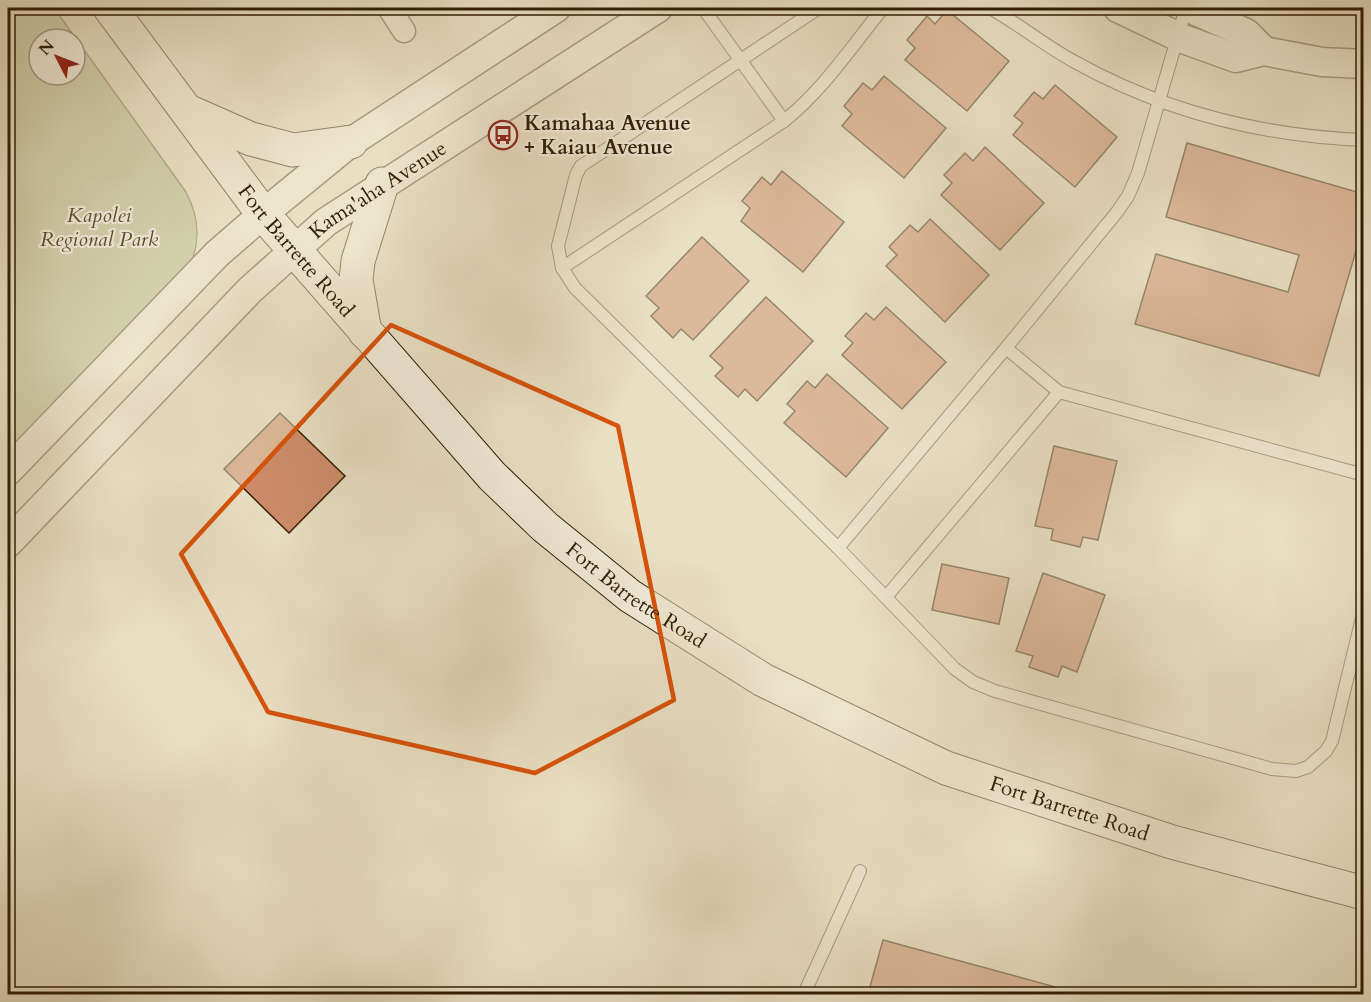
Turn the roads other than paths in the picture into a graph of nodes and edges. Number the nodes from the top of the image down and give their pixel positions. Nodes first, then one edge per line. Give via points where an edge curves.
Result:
1 (110, 8) edge
2 (389, 8) edge
3 (556, 8) edge
4 (658, 8) edge
5 (703, 8) edge
6 (819, 8) edge
7 (883, 8) edge
8 (990, 8) edge
9 (1118, 8) edge
10 (1187, 8) edge
11 (404, 31) dead end
12 (1178, 37) junction
13 (1264, 51) junction
14 (740, 60) junction
15 (1364, 64) edge
16 (1159, 101) junction
17 (187, 110) junction
18 (784, 121) junction
19 (1364, 140) edge
20 (351, 142) junction
21 (382, 184) junction
22 (263, 214) junction
23 (293, 250) junction
24 (561, 268) junction
25 (365, 332) junction
26 (1006, 348) junction
27 (1059, 392) junction
28 (8, 471) edge
29 (1364, 475) edge
30 (8, 543) edge
31 (837, 548) junction
32 (886, 597) junction
33 (1364, 610) edge
34 (860, 871) dead end
35 (1364, 893) edge
36 (804, 994) edge

1 - 17 main road, Fort Barrette Road
2 - 11 street
3 - 20 street
4 - 21 street, Kama'aha Avenue
5 - 14 lane
6 - 14 lane
7 - 18 lane via 813,96
8 - 16 lane via 1073,61
9 - 12 street
10 - 12 lane
10 - 13 street via 1246,33
12 - 13 street via 1236,58
12 - 16 lane
13 - 15 street via 1322,62
14 - 18 lane
14 - 24 lane via 581,166 558,246
16 - 19 lane via 1232,124 1278,133
16 - 26 lane via 1128,196
17 - 20 main road via 251,139 293,150
17 - 22 main road, Fort Barrette Road
18 - 24 lane
20 - 22 street
21 - 23 street, Kama'aha Avenue
21 - 25 main road via 358,261 356,280
22 - 23 main road, Fort Barrette Road
22 - 28 street via 217,254
23 - 25 main road, Fort Barrette Road
23 - 30 street, Kama'aha Avenue
24 - 31 lane via 575,288
25 - 35 main road, Fort Barrette Road via 492,476 545,527 630,596 763,680 946,768 1172,842
26 - 27 lane
26 - 31 lane
27 - 29 lane
27 - 32 lane
31 - 32 lane
32 - 33 lane via 955,669 973,682 1284,771 1308,767 1326,752 1332,741
34 - 36 lane

